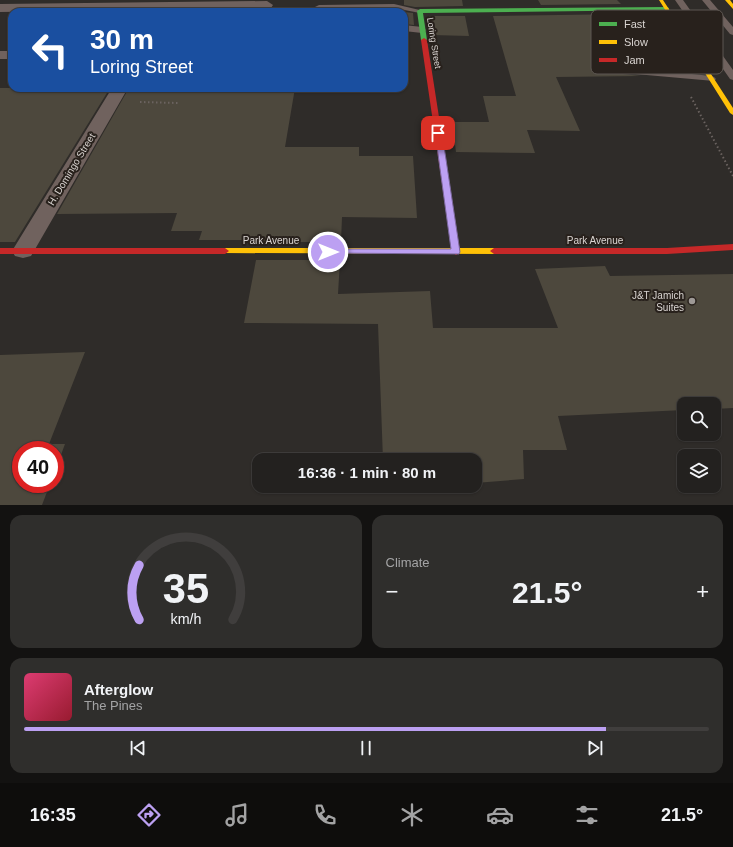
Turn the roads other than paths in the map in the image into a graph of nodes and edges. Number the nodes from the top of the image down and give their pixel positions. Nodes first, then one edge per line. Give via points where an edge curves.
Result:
1 (660, 0) edge
2 (679, 0) edge
3 (706, 0) edge
4 (267, 5) dead end
5 (171, 6) edge
6 (320, 7) dead end
7 (0, 8) edge
8 (404, 8) edge
9 (408, 9) edge
10 (667, 9) joint
11 (686, 10) edge
12 (714, 10) edge
13 (420, 11) junction
14 (723, 20) edge
15 (408, 28) edge
16 (422, 30) junction
17 (733, 32) edge
18 (723, 63) edge
19 (663, 74) edge
20 (708, 74) edge
21 (733, 77) edge
22 (711, 79) junction
23 (116, 95) edge
24 (733, 113) edge
25 (733, 247) edge
26 (0, 251) edge
27 (23, 251) junction
28 (456, 252) junction

1 - 10 main road
2 - 11 lane
3 - 12 lane
4 - 5 street
5 - 7 street
6 - 8 lane
9 - 13 lane
10 - 13 main road, Loring Street
13 - 16 main road, Loring Street
14 - 17 lane
15 - 16 lane
16 - 28 main road, Loring Street
18 - 21 lane
19 - 22 lane
20 - 22 main road
22 - 24 main road
23 - 27 street, H. Domingo Street
25 - 28 main road, Park Avenue via 667,251
26 - 27 main road, Park Avenue
27 - 28 main road, Park Avenue

